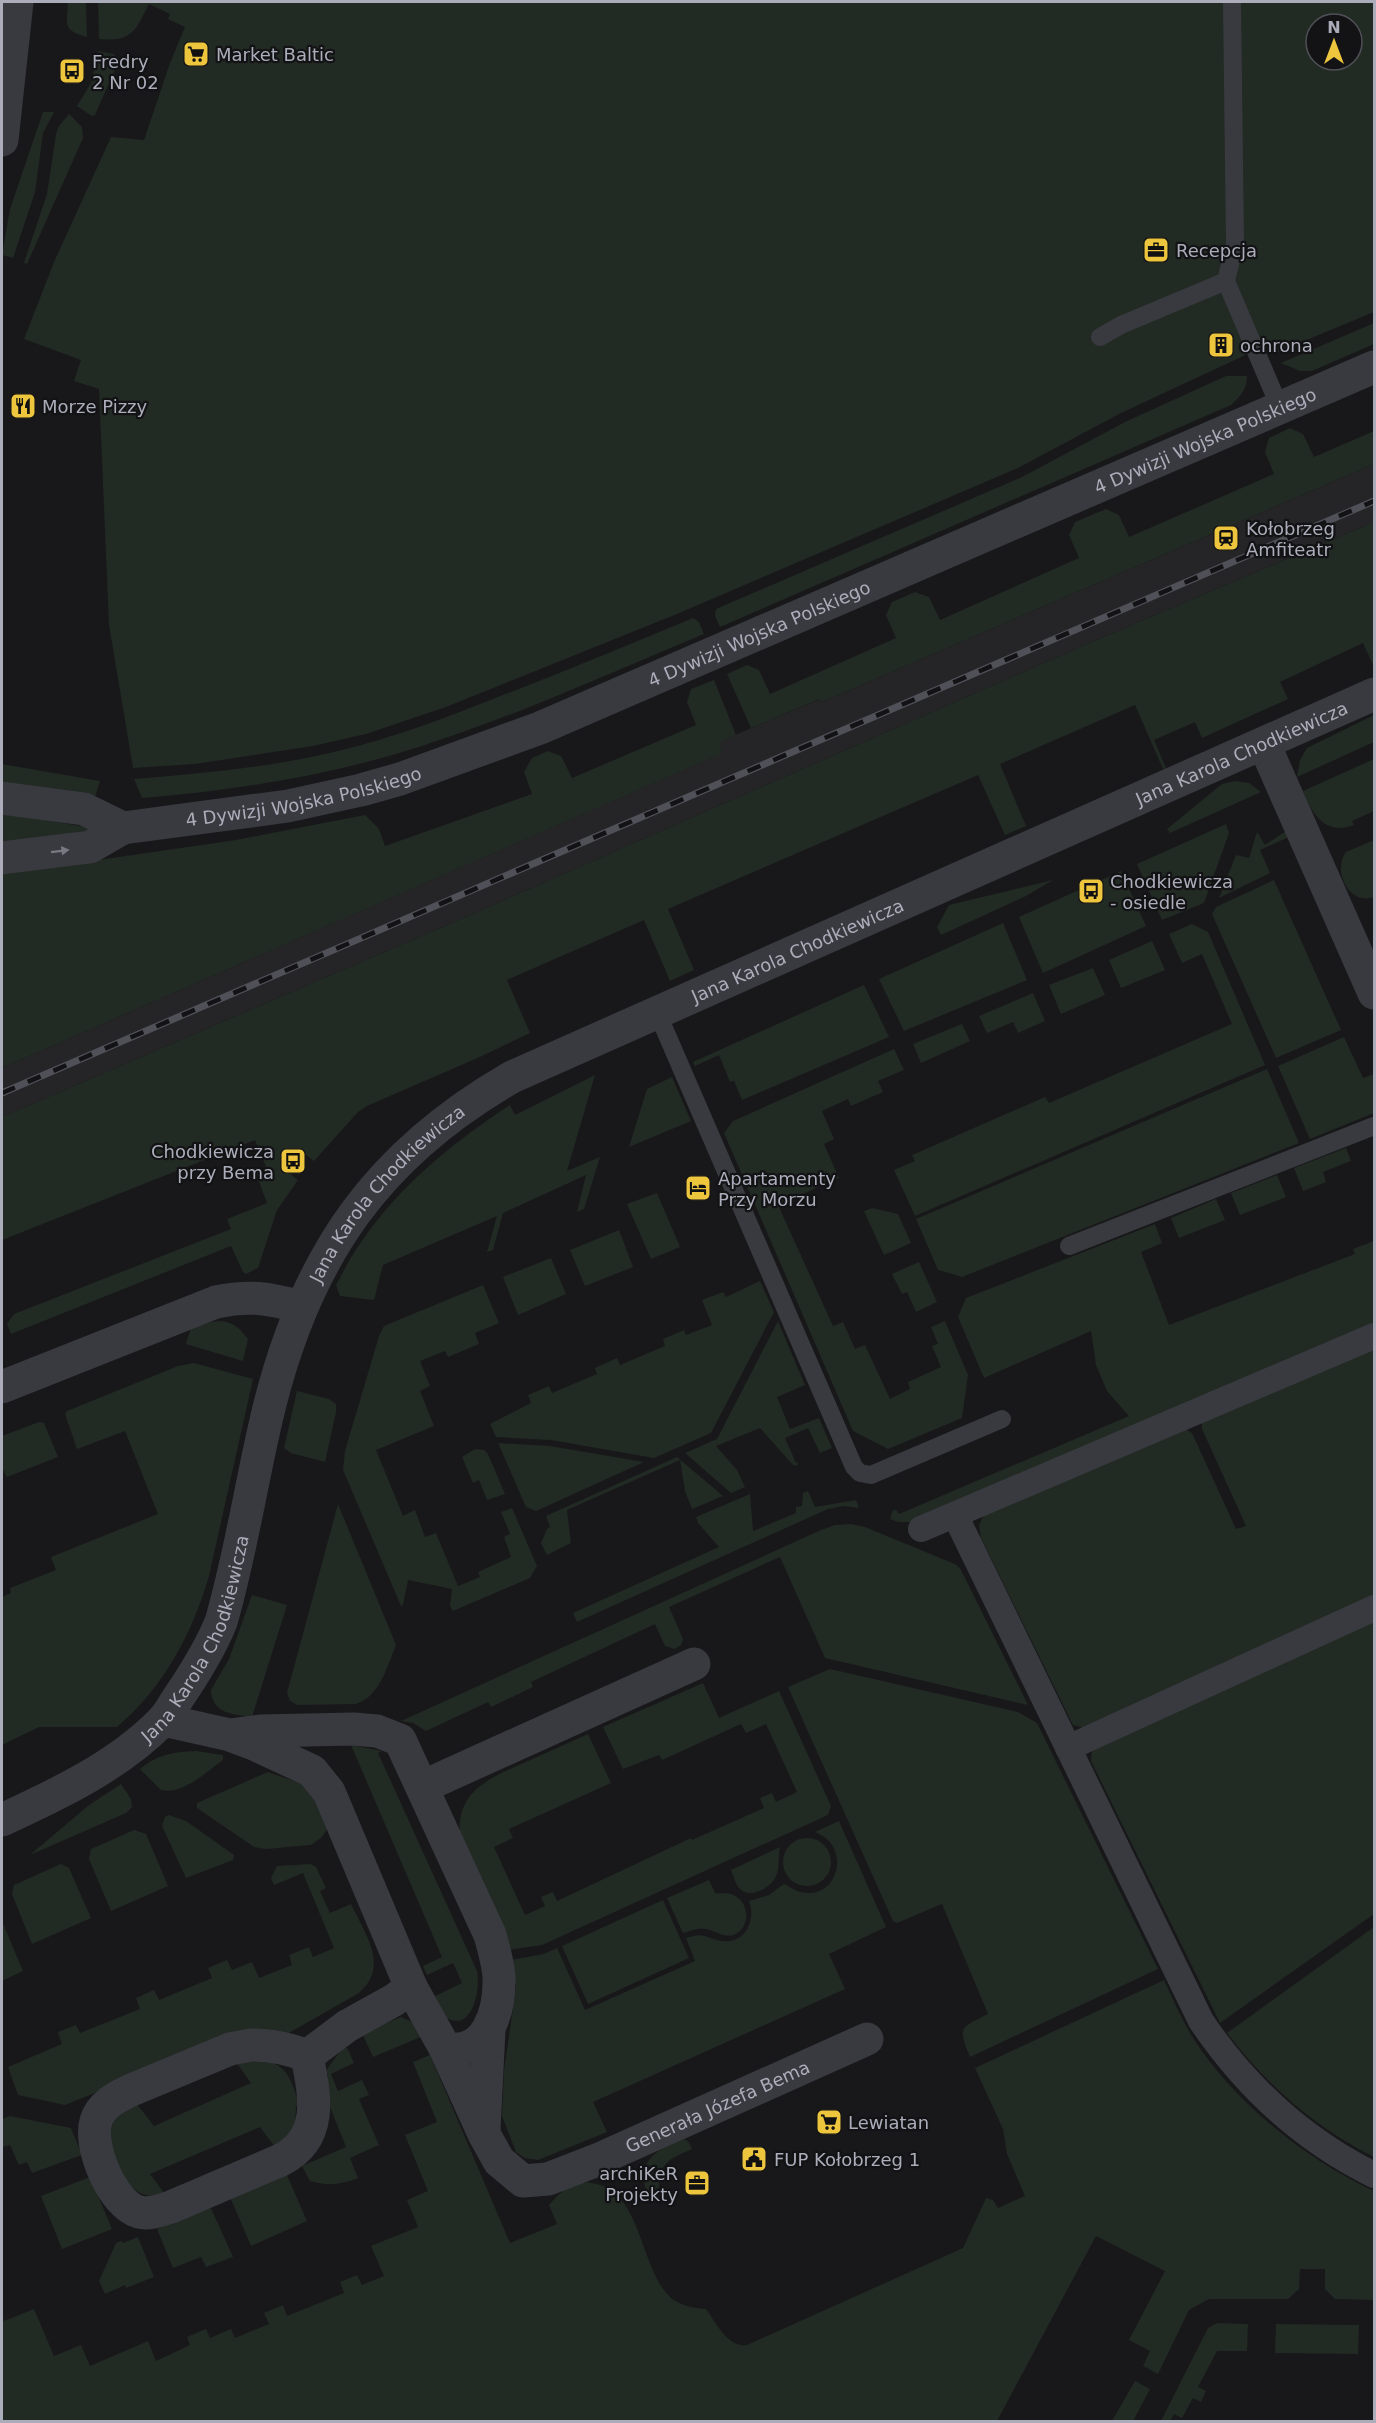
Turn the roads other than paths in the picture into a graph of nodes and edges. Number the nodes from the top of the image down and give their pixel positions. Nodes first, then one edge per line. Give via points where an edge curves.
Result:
1 (17, 2) edge
2 (1232, 2) edge
3 (2, 140) edge
4 (1226, 281) junction
5 (1100, 337) dead end
6 (1374, 367) edge
7 (1280, 408) junction
8 (1374, 694) edge
9 (1264, 744) junction
10 (2, 798) edge
11 (123, 828) junction
12 (2, 858) edge
13 (1374, 993) edge
14 (657, 1012) junction
15 (1374, 1126) edge
16 (1069, 1246) dead end
17 (301, 1307) junction
18 (1374, 1336) edge
19 (2, 1387) edge
20 (1002, 1419) dead end
21 (955, 1515) junction
22 (921, 1529) dead end
23 (1374, 1608) edge
24 (694, 1664) dead end
25 (163, 1720) junction
26 (230, 1735) junction
27 (1068, 1748) junction
28 (422, 1787) junction
29 (2, 1820) edge
30 (411, 1987) junction
31 (489, 2030) junction
32 (867, 2039) dead end
33 (445, 2048) junction
34 (307, 2056) junction
35 (484, 2134) junction
36 (1374, 2175) edge

1 - 3 street
2 - 4 lane via 1235,243
4 - 5 lane
4 - 7 lane
6 - 7 street, 4 Dywizji Wojska Polskiego
7 - 11 street, 4 Dywizji Wojska Polskiego via 540,728 470,754 400,779 316,800
8 - 9 street, Jana Karola Chodkiewicza
9 - 13 street
9 - 14 street, Jana Karola Chodkiewicza
10 - 11 street via 84,809
12 -> 11 street, 4 Dywizji Wojska Polskiego via 90,847
14 - 17 street, Jana Karola Chodkiewicza via 512,1077 435,1128 370,1194 340,1232
14 - 20 lane via 854,1467 860,1473 871,1474
15 - 16 lane
17 - 19 street via 260,1297 216,1302
17 - 25 street, Jana Karola Chodkiewicza via 271,1402 221,1622 210,1650
18 - 21 street
21 - 22 street
21 - 27 street
23 - 27 street
24 - 28 street
25 - 26 street, Generała Józefa Bema
25 - 29 street, Jana Karola Chodkiewicza via 79,1783
26 - 28 street, Generała Józefa Bema via 260,1731 377,1731 400,1740
26 - 30 street, Generała Józefa Bema via 312,1771 329,1792
27 - 36 street via 1212,2038 1247,2080 1287,2118 1329,2150
28 - 31 street, Generała Józefa Bema via 490,1935 498,1993
30 - 33 street, Generała Józefa Bema
30 - 34 street
31 - 33 street via 475,2044 458,2050
31 - 35 street, Generała Józefa Bema
32 - 35 street, Generała Józefa Bema via 548,2179 523,2181 499,2161
33 - 35 street, Generała Józefa Bema
34 - 34 street via 272,2045 230,2049 114,2098 100,2113 93,2133 118,2198 141,2212 157,2212 296,2152 305,2141 313,2118

